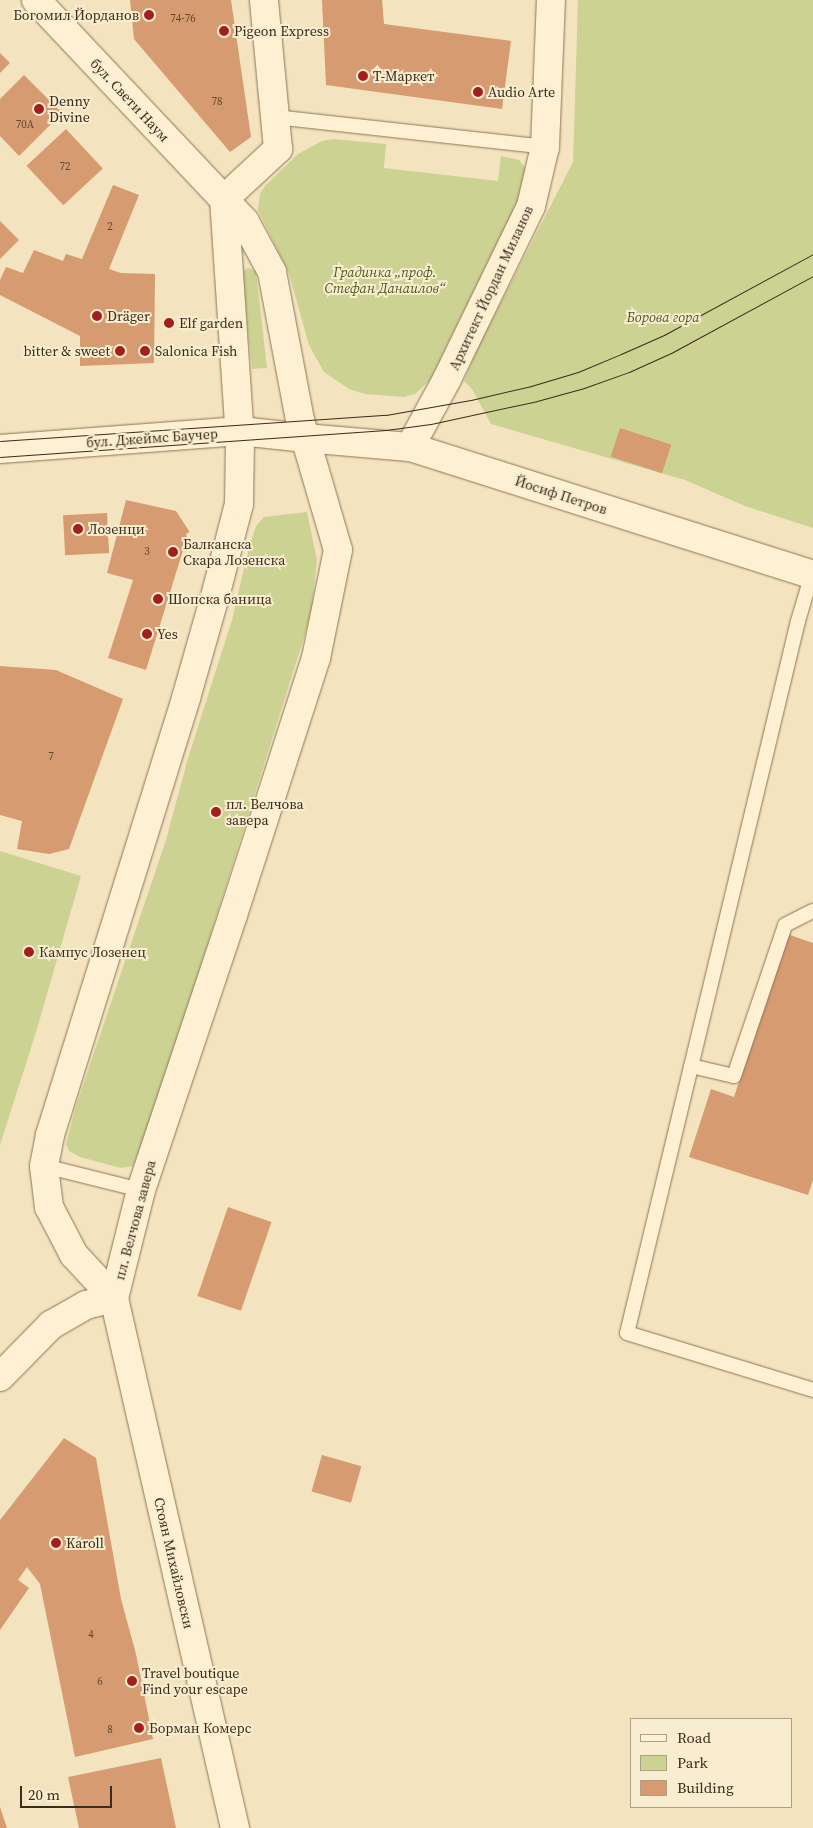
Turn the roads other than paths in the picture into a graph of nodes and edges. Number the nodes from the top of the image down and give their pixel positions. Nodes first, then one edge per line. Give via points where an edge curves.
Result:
1 (36, 0) edge
2 (264, 0) edge
3 (551, 0) edge
4 (275, 117) junction
5 (545, 147) junction
6 (224, 199) junction
7 (240, 431) junction
8 (304, 438) junction
9 (410, 447) junction
10 (0, 449) edge
11 (813, 574) edge
12 (813, 911) edge
13 (691, 1066) junction
14 (44, 1166) junction
15 (141, 1190) junction
16 (114, 1298) junction
17 (0, 1377) edge
18 (813, 1390) edge
19 (235, 1828) edge

1 - 6 street, бул. Свети Наум
2 - 4 street
3 - 5 street, Архитект Йордан Миланов
4 - 5 lane
4 - 6 street via 278,149
5 - 9 street, Архитект Йордан Миланов via 531,206 447,379
6 - 7 street
6 - 8 street, бул. Свети Наум via 245,222 272,272
7 - 8 street, бул. Джеймс Баучер
7 - 10 street, бул. Джеймс Баучер
7 - 14 street, пл. Велчова завера via 239,504 218,589 50,1135
8 - 9 street, Йосиф Петров
8 - 15 street, пл. Велчова завера via 338,550 316,658
9 - 11 street, Йосиф Петров
11 - 13 lane via 796,631
12 - 13 lane via 785,925 734,1076
13 - 18 lane via 627,1332
14 - 15 lane
14 - 16 street, пл. Велчова завера via 49,1207 74,1255
15 - 16 street, пл. Велчова завера
16 - 17 street via 86,1305 51,1325
16 - 19 street, Стоян Михайловски

